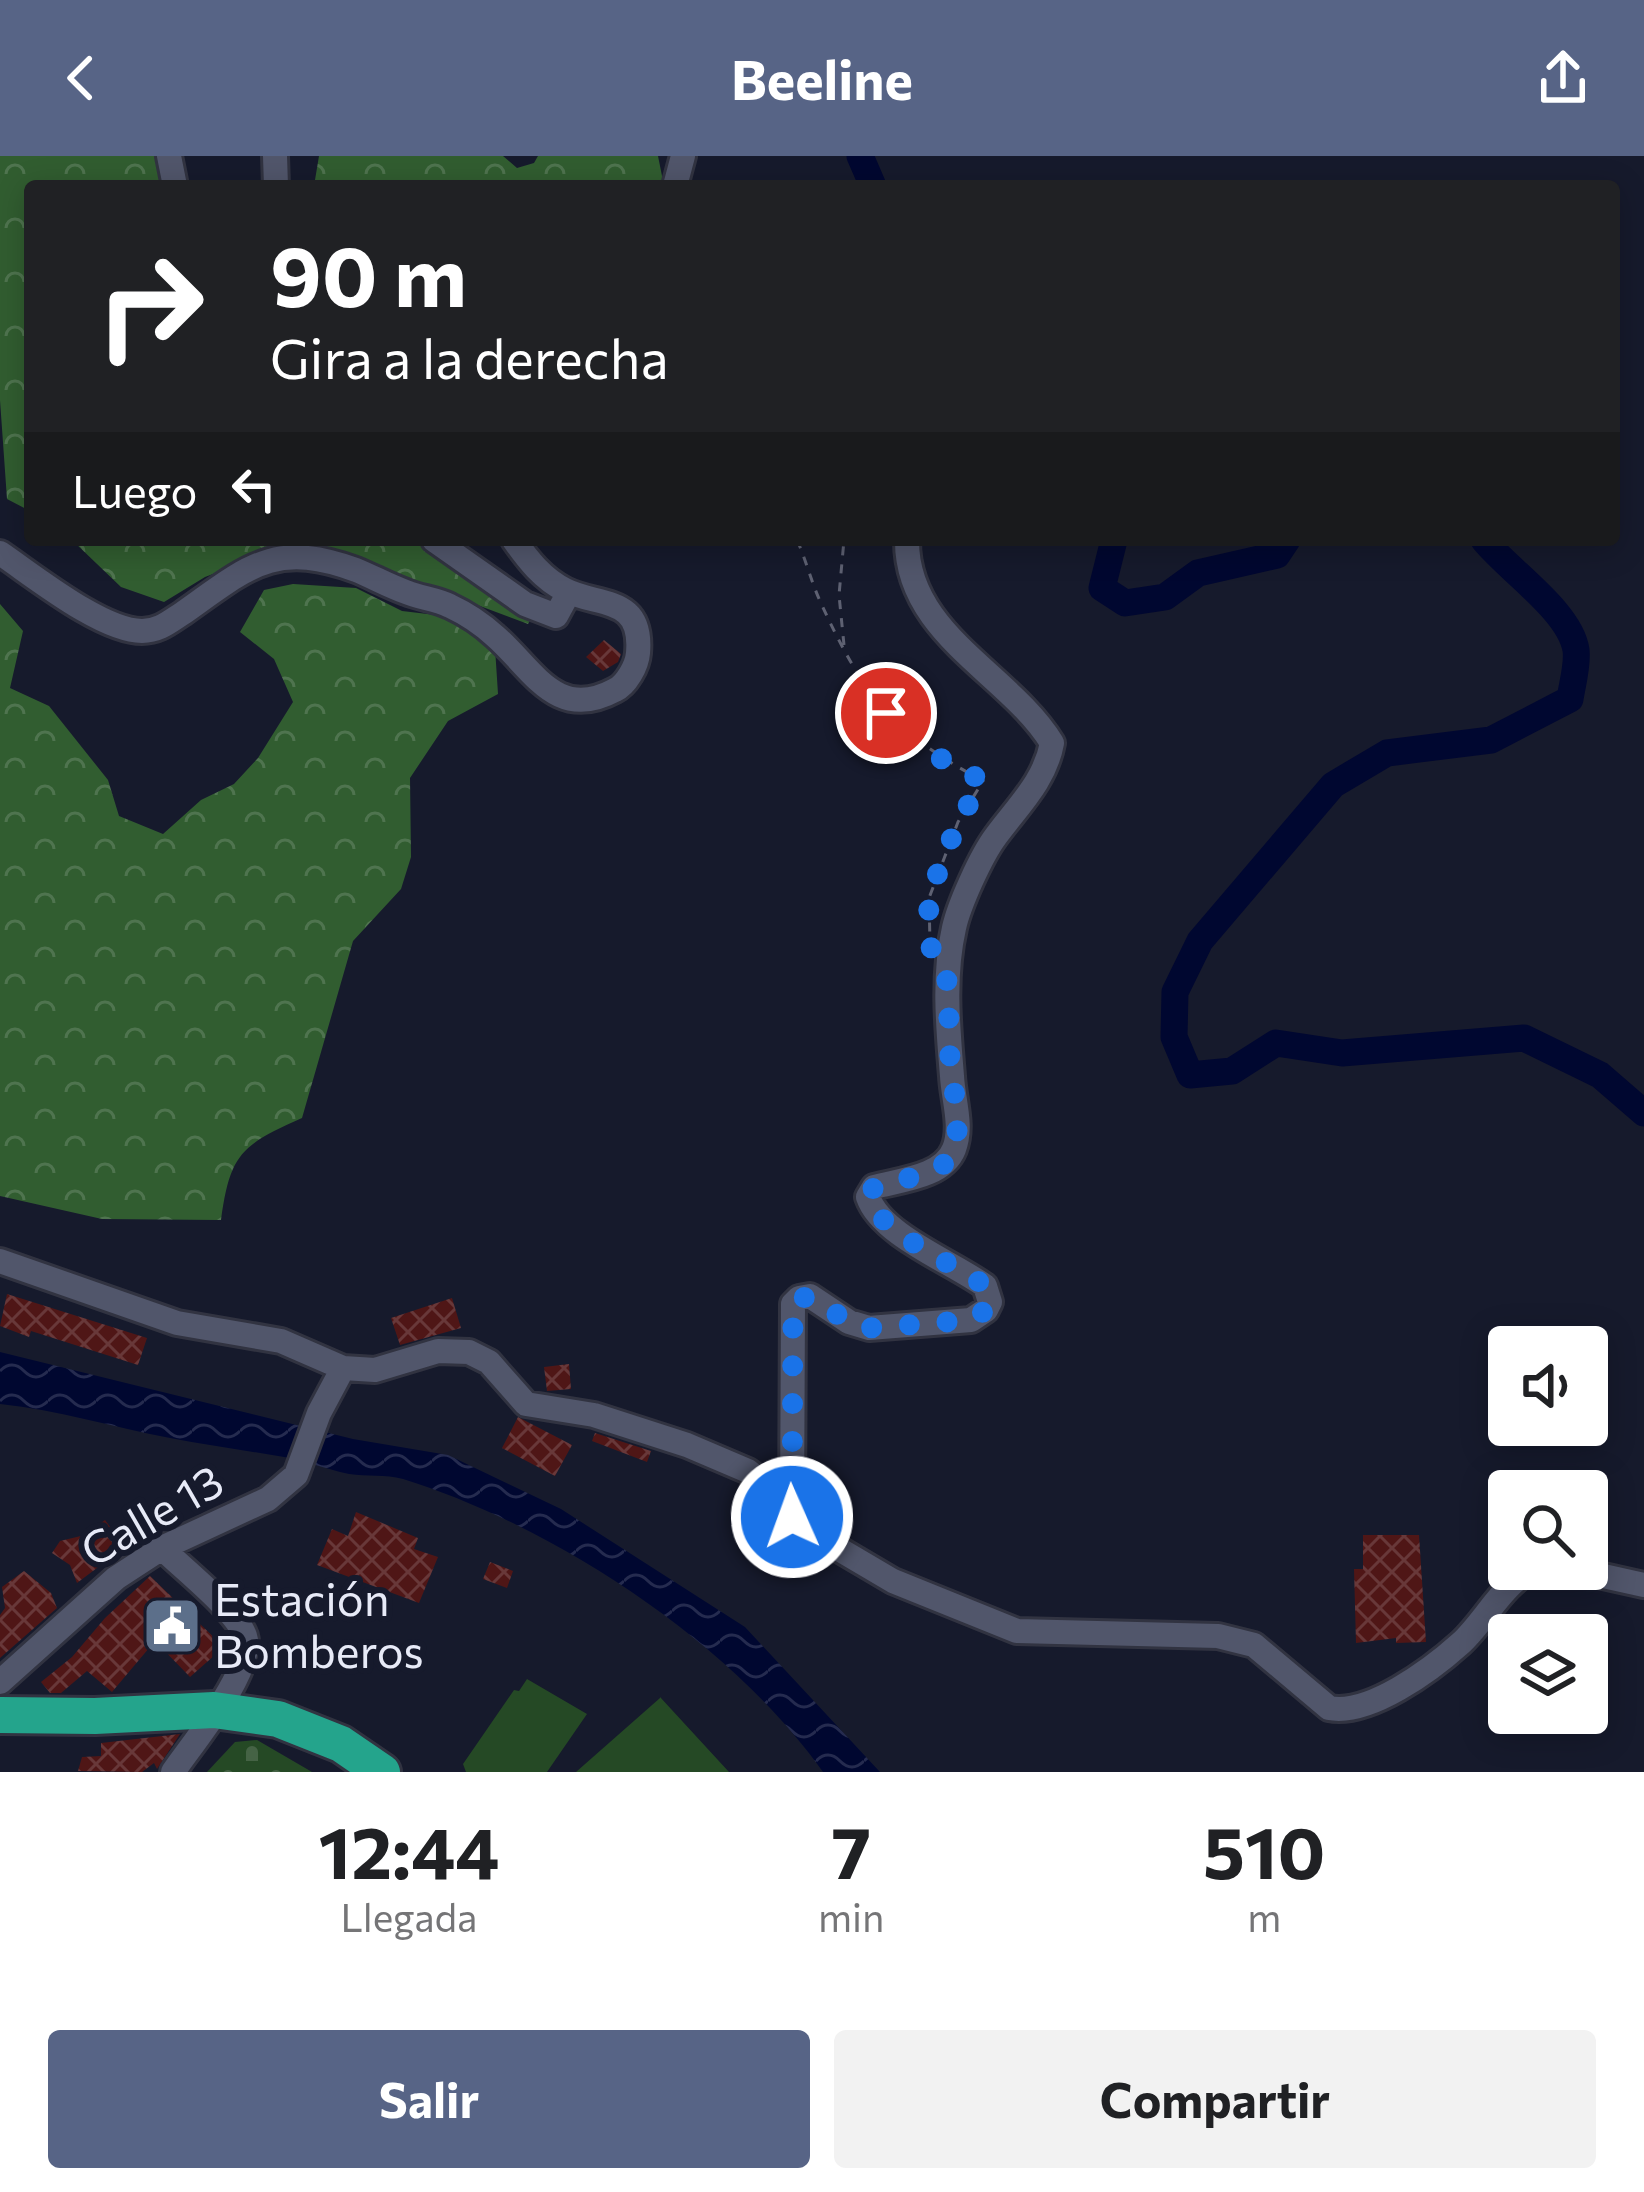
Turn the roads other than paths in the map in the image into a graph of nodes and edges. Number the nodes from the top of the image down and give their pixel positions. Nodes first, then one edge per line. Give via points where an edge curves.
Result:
1 (443, 546) edge
2 (518, 546) edge
3 (907, 546) edge
4 (0, 553) edge
5 (569, 592) junction
6 (0, 1261) edge
7 (343, 1368) junction
8 (792, 1517) junction
9 (162, 1548) junction
10 (1608, 1577) edge
11 (1644, 1585) edge
12 (1508, 1590) edge
13 (0, 1682) edge
14 (214, 1710) junction
15 (0, 1714) edge
16 (372, 1770) edge
17 (173, 1772) edge

1 - 5 street via 525,604 556,616
2 - 5 street
3 - 8 street via 924,603 954,644 1052,743 1048,764 992,842 954,925 948,1033 956,1146 932,1172 874,1187 868,1197 873,1211 910,1240 985,1286 990,1302 971,1320 869,1328 810,1297 793,1304
4 - 5 street via 109,623 138,632 160,629 248,567 290,554 354,569 449,605 494,635 543,687 596,700 622,686 638,657 636,631 610,601
6 - 7 street via 177,1322 281,1341
7 - 8 street via 375,1370 438,1351 469,1352 489,1362 526,1404 594,1414 748,1471
7 - 9 street, Calle 13 via 296,1475 268,1498
8 - 12 street via 893,1581 1017,1631 1245,1640 1342,1711 1382,1698 1460,1643
9 - 13 street, Calle 13 via 116,1578
9 - 14 street via 245,1636 245,1663
10 - 11 street
14 - 15 highway
14 - 16 highway via 308,1729
14 - 17 street

